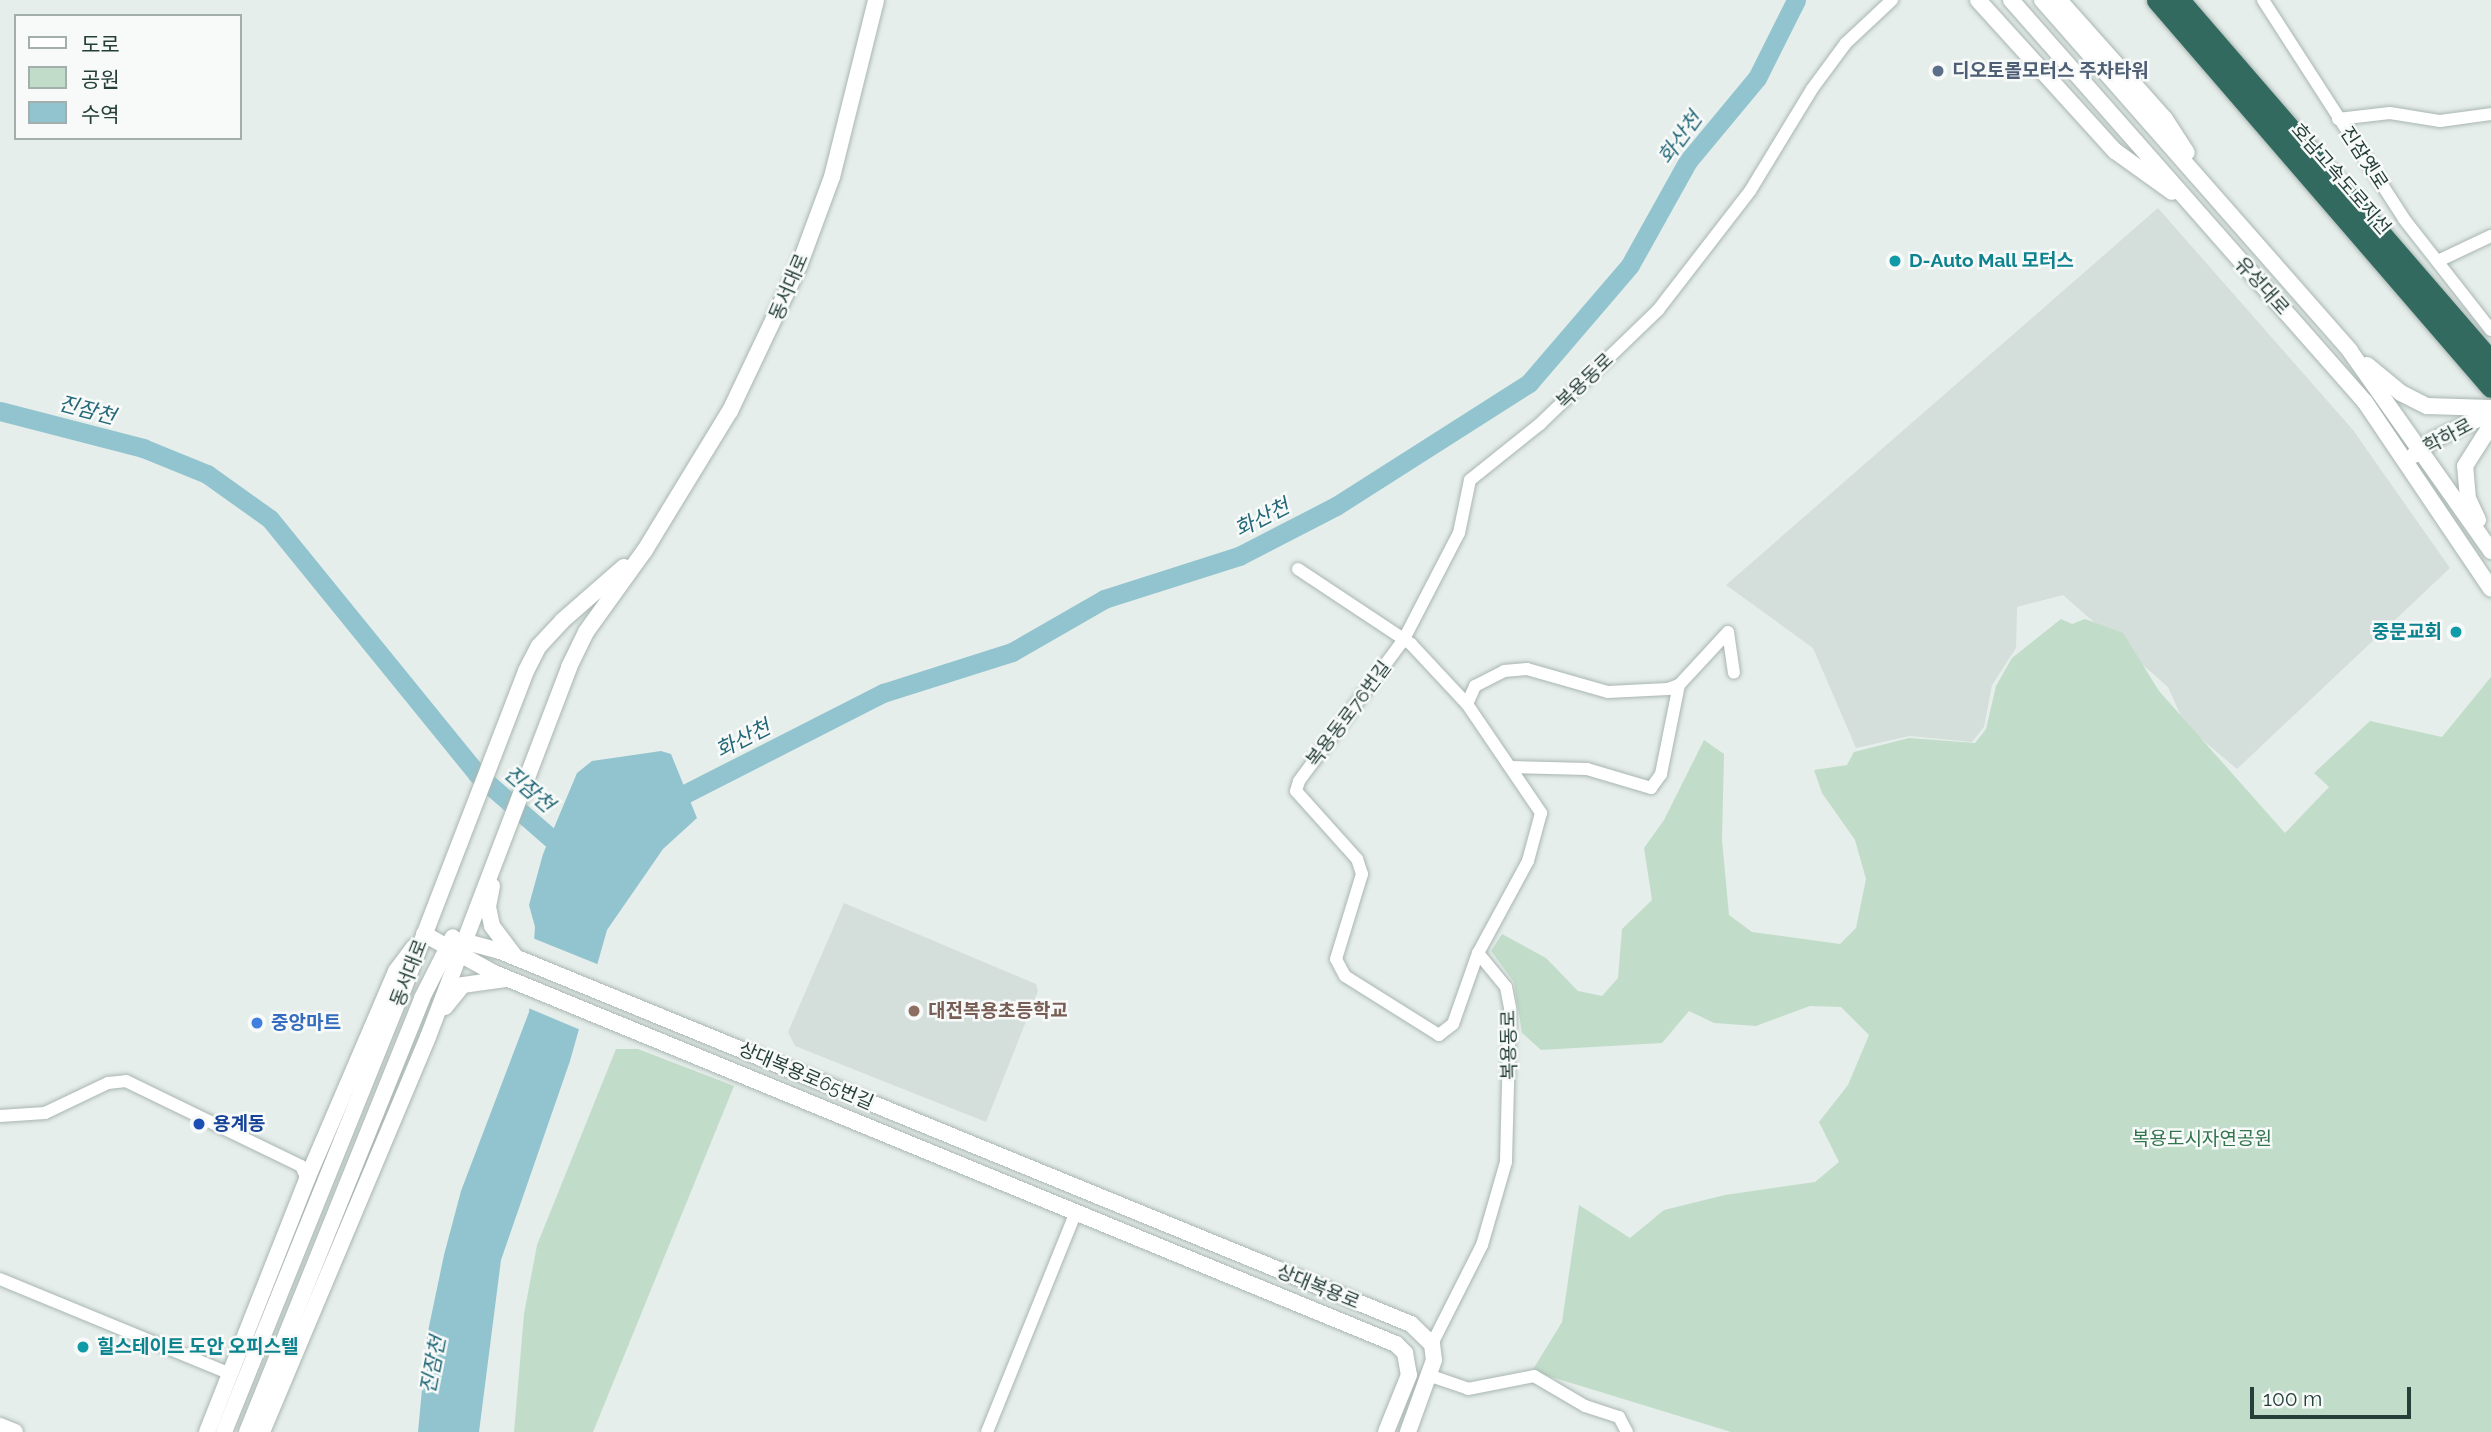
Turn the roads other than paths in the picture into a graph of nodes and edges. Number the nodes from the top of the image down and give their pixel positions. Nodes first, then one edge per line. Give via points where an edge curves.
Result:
1 (876, 0) edge
2 (1892, 0) edge
3 (1978, 0) edge
4 (2011, 0) edge
5 (2042, 0) edge
6 (2059, 0) edge
7 (2157, 0) edge
8 (2179, 0) edge
9 (2263, 0) edge
10 (2491, 114) edge
11 (2338, 119) junction
12 (2186, 200) junction
13 (2219, 202) junction
14 (2491, 236) edge
15 (2438, 261) junction
16 (2491, 330) edge
17 (2350, 351) junction
18 (2484, 365) edge
19 (2491, 387) edge
20 (2491, 408) edge
21 (2491, 413) edge
22 (2491, 425) edge
23 (2421, 450) junction
24 (2406, 460) junction
25 (2491, 549) edge
26 (645, 550) junction
27 (1298, 569) dead end
28 (2491, 589) edge
29 (1404, 639) junction
30 (1734, 673) dead end
31 (1679, 685) junction
32 (1467, 704) junction
33 (1510, 767) junction
34 (495, 859) junction
35 (424, 934) junction
36 (456, 946) junction
37 (1478, 953) junction
38 (516, 958) junction
39 (499, 977) junction
40 (428, 1037) junction
41 (0, 1116) edge
42 (307, 1180) junction
43 (1112, 1203) joint
44 (1076, 1212) junction
45 (1104, 1223) joint
46 (0, 1279) edge
47 (1432, 1344) junction
48 (231, 1374) junction
49 (1431, 1376) junction
50 (0, 1426) edge
51 (15, 1432) edge
52 (208, 1432) edge
53 (224, 1432) edge
54 (247, 1432) edge
55 (262, 1432) edge
56 (987, 1432) edge
57 (1386, 1432) edge
58 (1408, 1432) edge
59 (1627, 1432) edge

1 - 26 street, 동서대로 via 832,177 799,266 730,411
2 - 29 street, 복용동로 via 1846,43 1750,191 1658,310 1540,424 1470,480 1459,533
3 - 12 street via 2115,151
4 - 12 street, 유성대로
5 - 13 street, 유성대로
6 - 13 street via 2165,120
7 - 18 highway, 호남고속도로지선
8 - 18 highway, 호남고속도로지선
9 - 11 street, 진잠옛로
10 - 11 street, 진잠옛로 via 2440,121 2390,113
11 - 15 street, 진잠옛로
12 - 24 street, 유성대로 via 2365,402
13 - 17 street, 유성대로
14 - 15 street
15 - 16 street, 진잠옛로
17 - 20 street via 2401,393 2427,406
17 - 23 street, 유성대로
18 - 19 highway, 호남고속도로지선
21 - 23 street, 학하로
22 - 25 street via 2465,467 2465,484
23 - 24 street, 학하로
23 - 25 street, 유성대로
24 - 28 street, 유성대로
26 - 34 street, 동서대로 via 586,632
26 - 35 street, 동서대로 via 539,646
27 - 29 street
29 - 32 street
29 - 37 street, 복용동로76번길 via 1311,762 1296,790 1356,859 1362,874 1336,959 1345,976 1439,1035 1453,1024
30 - 31 street via 1728,632
31 - 32 street via 1638,694 1608,692 1527,669 1504,671 1475,686
31 - 33 street via 1661,774 1651,788 1587,769
32 - 33 street
33 - 37 street via 1535,798 1540,826 1528,860
34 - 36 street, 동서대로
34 - 38 street via 488,914 497,936
35 - 36 street
35 - 42 street via 396,971
35 - 53 street, 동서대로
36 - 38 street, 상대복용로65번길 via 500,951
36 - 39 street, 상대복용로65번길
36 - 40 street
36 - 54 street, 동서대로
37 - 47 street, 복용동로 via 1506,987 1510,1008 1506,1162 1482,1245
38 - 43 street, 상대복용로65번길
39 - 40 street via 457,990
39 - 44 street, 상대복용로65번길
40 - 55 street
41 - 42 street via 45,1113 108,1083 126,1081 301,1166
42 - 48 street
43 - 47 street, 상대복용로 via 1411,1324
44 - 45 street, 상대복용로65번길
44 - 56 street
45 - 57 street, 상대복용로 via 1396,1344 1405,1353 1409,1376
46 - 48 street
47 - 49 street
48 - 52 street
49 - 58 street
49 - 59 street via 1468,1389 1534,1376 1585,1406 1619,1417
50 - 51 street

